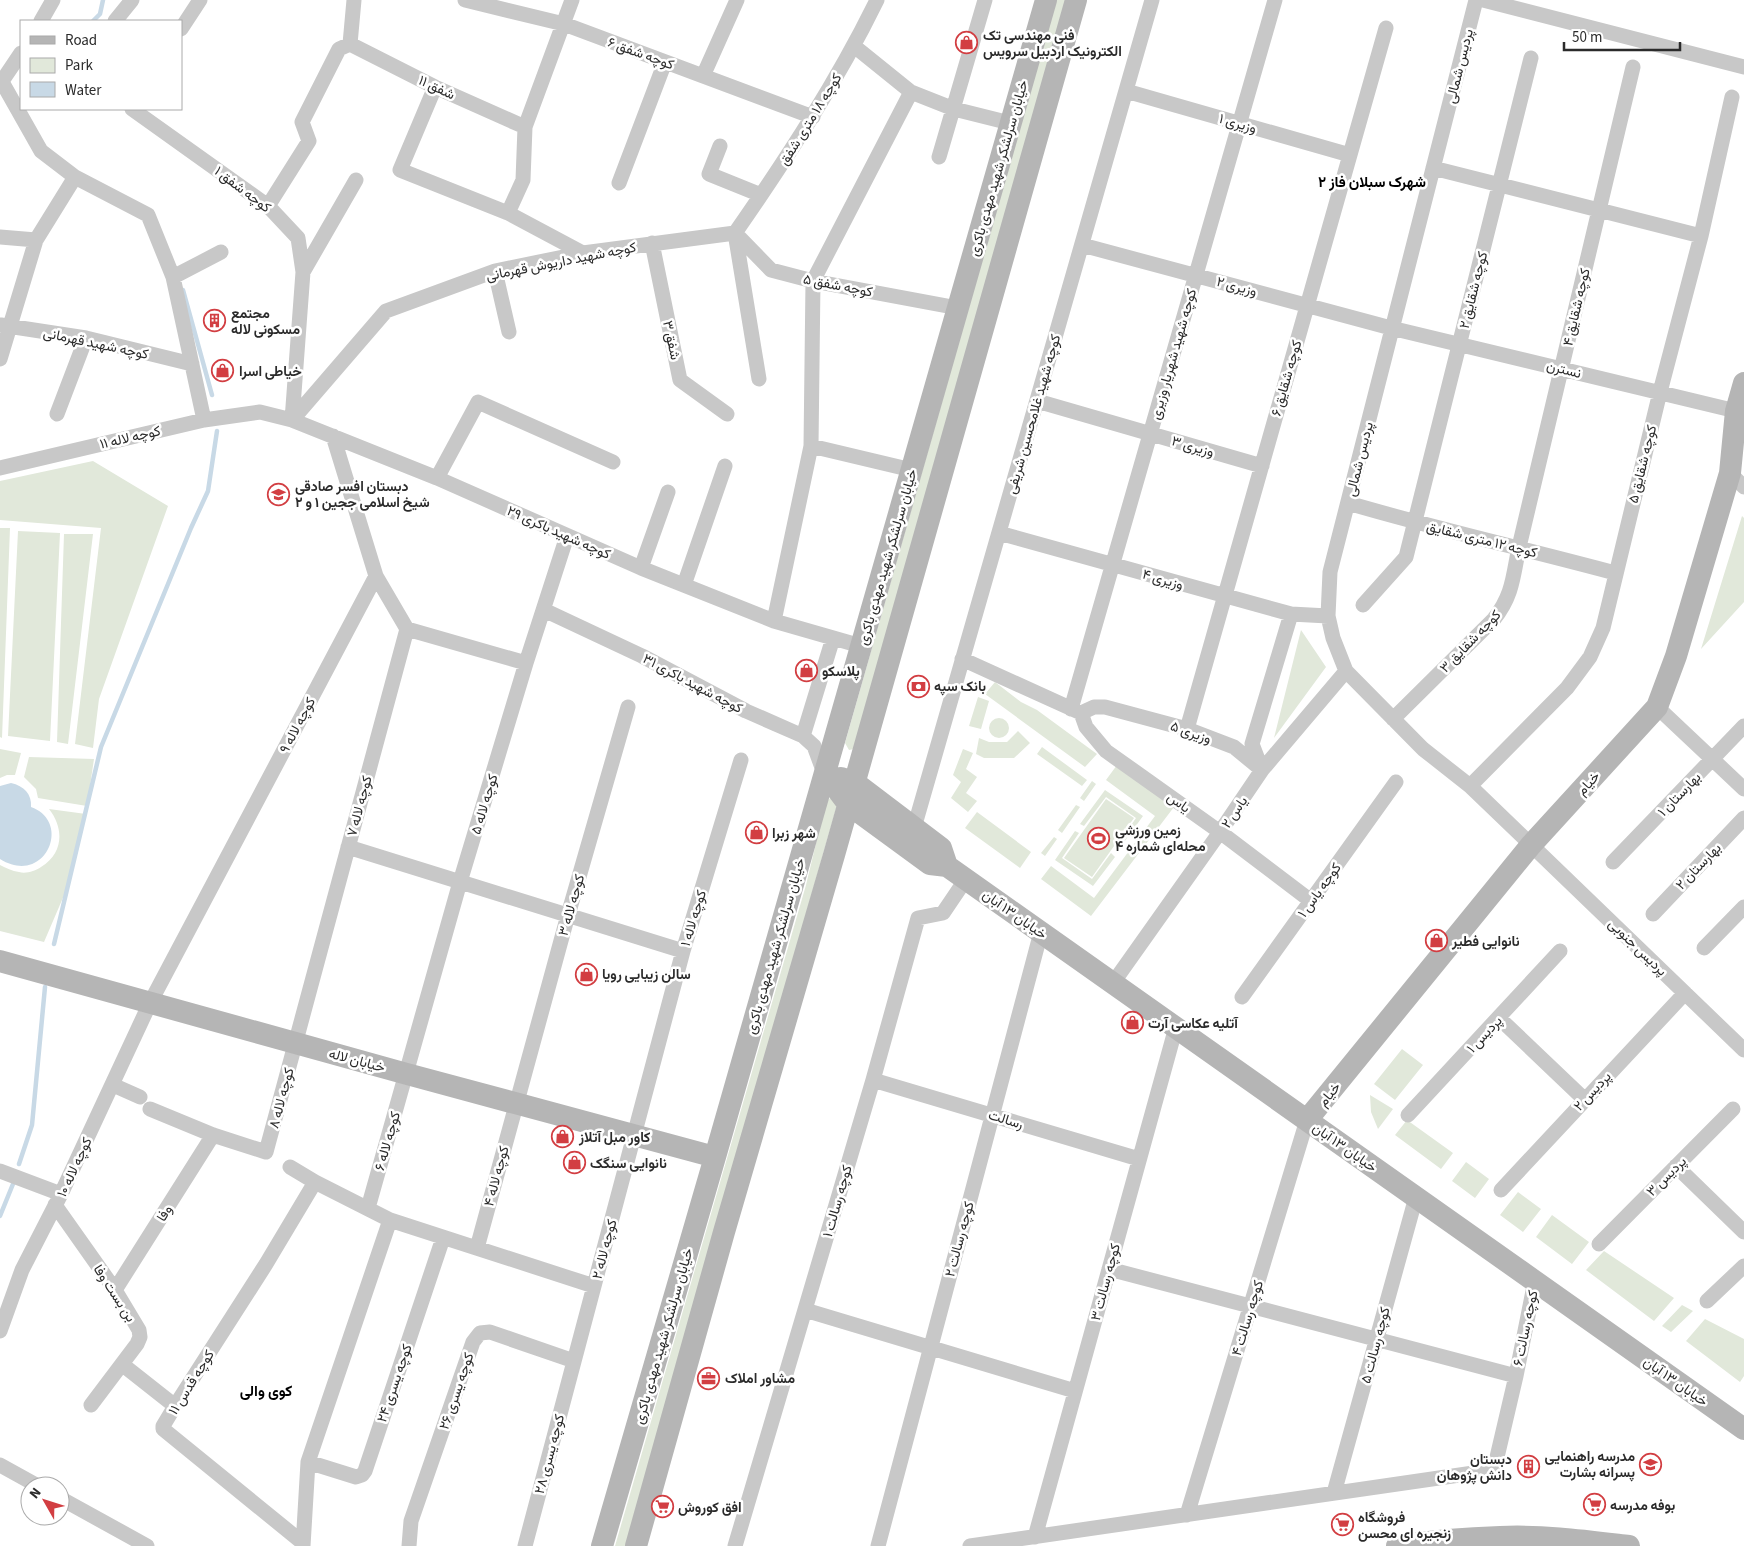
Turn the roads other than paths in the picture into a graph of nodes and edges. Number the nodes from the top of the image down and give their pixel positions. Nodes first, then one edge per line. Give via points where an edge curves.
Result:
1 (53, 0) edge
2 (132, 0) edge
3 (200, 0) edge
4 (354, 0) edge
5 (572, 0) edge
6 (738, 0) edge
7 (878, 0) edge
8 (985, 0) edge
9 (1046, 0) edge
10 (1076, 0) edge
11 (1152, 0) edge
12 (1275, 0) edge
13 (1476, 0) edge
14 (1483, 0) edge
15 (474, 1) edge
16 (42, 20) edge
17 (116, 20) edge
18 (564, 24) junction
19 (182, 27) edge
20 (1386, 28) dead end
21 (350, 44) junction
22 (854, 46) junction
23 (20, 54) edge
24 (1531, 58) dead end
25 (665, 62) junction
26 (1633, 67) dead end
27 (1744, 67) edge
28 (704, 76) junction
29 (1, 83) edge
30 (435, 87) junction
31 (1126, 91) junction
32 (911, 92) junction
33 (1732, 97) dead end
34 (954, 109) junction
35 (133, 110) edge
36 (813, 117) junction
37 (1239, 123) junction
38 (1010, 124) junction
39 (526, 127) junction
40 (720, 146) dead end
41 (1350, 155) junction
42 (939, 157) dead end
43 (1433, 168) junction
44 (75, 177) junction
45 (356, 180) dead end
46 (619, 183) dead end
47 (1499, 185) junction
48 (761, 195) junction
49 (268, 206) junction
50 (1599, 210) junction
51 (508, 213) junction
52 (735, 233) junction
53 (1, 235) edge
54 (1701, 236) junction
55 (36, 240) junction
56 (652, 243) junction
57 (1082, 245) junction
58 (221, 252) dead end
59 (583, 254) junction
60 (495, 271) junction
61 (303, 272) junction
62 (1196, 275) junction
63 (173, 277) junction
64 (813, 282) junction
65 (1307, 305) junction
66 (958, 308) junction
67 (5, 326) edge
68 (1391, 328) junction
69 (509, 332) dead end
70 (86, 338) junction
71 (1460, 344) junction
72 (0, 359) edge
73 (192, 364) junction
74 (1561, 369) junction
75 (760, 379) dead end
76 (1744, 383) edge
77 (1660, 392) junction
78 (1037, 401) junction
79 (1736, 411) junction
80 (260, 412) joint
81 (57, 414) dead end
82 (727, 414) dead end
83 (204, 420) junction
84 (292, 420) junction
85 (1150, 433) junction
86 (334, 436) junction
87 (811, 446) junction
88 (613, 462) dead end
89 (725, 466) dead end
90 (1262, 466) junction
91 (0, 468) edge
92 (912, 470) junction
93 (437, 478) junction
94 (1737, 480) edge
95 (668, 492) dead end
96 (1348, 503) junction
97 (1415, 522) junction
98 (999, 533) junction
99 (567, 536) junction
100 (1519, 547) junction
101 (1112, 565) junction
102 (641, 568) junction
103 (1615, 573) junction
104 (376, 576) junction
105 (684, 585) junction
106 (1224, 596) junction
107 (1363, 605) dead end
108 (544, 610) junction
109 (1291, 614) junction
110 (1328, 616) junction
111 (774, 621) junction
112 (407, 629) junction
113 (832, 638) junction
114 (861, 646) junction
115 (962, 659) junction
116 (526, 663) junction
117 (1346, 671) junction
118 (628, 707) dead end
119 (1657, 707) junction
120 (1076, 711) junction
121 (1393, 719) junction
122 (1744, 726) edge
123 (1187, 729) junction
124 (803, 736) junction
125 (1712, 759) junction
126 (740, 760) dead end
127 (1262, 770) junction
128 (824, 773) junction
129 (854, 782) junction
130 (1396, 782) dead end
131 (1470, 786) junction
132 (1744, 789) edge
133 (848, 804) junction
134 (1744, 818) edge
135 (914, 828) junction
136 (1220, 832) junction
137 (1531, 845) junction
138 (348, 847) junction
139 (1613, 862) dead end
140 (947, 866) junction
141 (966, 879) junction
142 (460, 882) junction
143 (1311, 901) junction
144 (1744, 907) edge
145 (1653, 914) dead end
146 (568, 915) junction
147 (1041, 932) junction
148 (1704, 948) dead end
149 (683, 951) junction
150 (1560, 951) dead end
151 (0, 961) edge
152 (1113, 983) junction
153 (1685, 993) junction
154 (1242, 996) dead end
155 (150, 1004) junction
156 (1499, 1018) junction
157 (1176, 1028) junction
158 (296, 1043) junction
159 (1744, 1050) edge
160 (407, 1074) junction
161 (873, 1080) junction
162 (112, 1085) junction
163 (1584, 1099) junction
164 (516, 1104) junction
165 (1733, 1109) dead end
166 (992, 1115) junction
167 (1408, 1115) dead end
168 (1307, 1120) junction
169 (213, 1135) junction
170 (634, 1136) junction
171 (715, 1157) junction
172 (1140, 1159) junction
173 (1676, 1166) junction
174 (290, 1167) dead end
175 (0, 1170) edge
176 (314, 1182) junction
177 (1501, 1190) dead end
178 (1416, 1197) junction
179 (58, 1200) junction
180 (368, 1208) junction
181 (390, 1220) junction
182 (1744, 1232) edge
183 (443, 1238) junction
184 (1598, 1244) dead end
185 (476, 1248) junction
186 (1744, 1266) edge
187 (1109, 1269) junction
188 (1535, 1281) junction
189 (594, 1286) junction
190 (115, 1290) junction
191 (1707, 1301) dead end
192 (1251, 1307) junction
193 (805, 1310) junction
194 (0, 1331) edge
195 (1377, 1339) junction
196 (931, 1348) junction
197 (574, 1361) junction
198 (122, 1365) junction
199 (1516, 1376) junction
200 (1076, 1391) junction
201 (91, 1405) dead end
202 (175, 1406) junction
203 (1744, 1429) edge
204 (308, 1462) junction
205 (0, 1465) edge
206 (20, 1476) edge
207 (1334, 1493) junction
208 (70, 1504) edge
209 (1188, 1515) junction
210 (1035, 1537) junction
211 (303, 1544) edge
212 (147, 1546) edge
213 (409, 1546) edge
214 (525, 1546) edge
215 (602, 1546) edge
216 (636, 1546) edge
217 (735, 1546) edge
218 (878, 1546) edge
219 (970, 1546) edge
220 (1397, 1546) edge
221 (1629, 1546) edge

1 - 16 street
2 - 17 street
3 - 19 street
4 - 21 street
5 - 18 street
6 - 28 street
7 - 22 street, کوچه ۱۸ متری شفق
8 - 34 street
9 - 38 main road, خیابان سرلشکر شهید مهدی باکری
10 - 129 main road, خیابان سرلشکر شهید مهدی باکری
11 - 31 street, کوچه شهید غلامحسین شریفی
12 - 37 street, کوچه شهید شهریار وزیری
13 - 43 street, پردیس شمالی
14 - 27 street
15 - 18 street, کوچه شفق ۶
18 - 25 street, کوچه شفق ۶
18 - 39 street
20 - 41 street, کوچه شقایق ۶
21 - 30 street, شفق ۱۱
21 - 49 street via 339,49 316,92 302,122 309,141
22 - 32 street
22 - 36 street, کوچه ۱۸ متری شفق
23 - 29 street
24 - 47 street, کوچه شقایق ۲
25 - 28 street, کوچه شفق ۶
25 - 46 street
26 - 50 street, کوچه شقایق ۴
28 - 36 street, کوچه شفق ۶
29 - 44 street via 41,151
30 - 39 street, شفق ۱۱
30 - 51 street via 400,170
31 - 37 street, وزیری ۱
31 - 57 street, کوچه شهید غلامحسین شریفی
32 - 34 street
32 - 64 street
33 - 54 street, کوچه شقایق ۵
34 - 38 street
34 - 42 street
35 - 49 street, کوچه شفق ۱
36 - 48 street, کوچه ۱۸ متری شفق
37 - 41 street, وزیری ۱
37 - 62 street, کوچه شهید شهریار وزیری
38 - 66 main road, خیابان سرلشکر شهید مهدی باکری
39 - 51 street via 523,180
40 - 48 street via 710,174
41 - 65 street, کوچه شقایق ۶
43 - 47 street
43 - 68 street, پردیس شمالی
44 - 55 street
44 - 63 street via 148,215
45 - 61 street
47 - 50 street
47 - 71 street, کوچه شقایق ۲
48 - 52 street, کوچه ۱۸ متری شفق
49 - 61 street, کوچه شفق ۱ via 298,238
50 - 54 street
50 - 74 street, کوچه شقایق ۴
51 - 59 street
52 - 56 street, کوچه شهید داریوش قهرمانی
52 - 64 street, کوچه شفق ۵ via 772,270
52 - 75 street
53 - 55 street
54 - 77 street, کوچه شقایق ۵
55 - 67 street
56 - 59 street, کوچه شهید داریوش قهرمانی
56 - 82 street, شفق ۳ via 680,380
57 - 62 street, وزیری ۲
57 - 78 street, کوچه شهید غلامحسین شریفی
58 - 63 street
59 - 60 street, کوچه شهید داریوش قهرمانی
60 - 69 street
60 - 84 street, کوچه شهید داریوش قهرمانی via 386,311
61 - 84 street, کوچه شفق ۱
62 - 65 street, وزیری ۲
62 - 85 street, کوچه شهید شهریار وزیری
63 - 73 street
64 - 66 street, کوچه شفق ۵
64 - 87 street
65 - 68 street, وزیری ۲
65 - 90 street, کوچه شقایق ۶
66 - 92 main road, خیابان سرلشکر شهید مهدی باکری
67 - 70 street, کوچه شهید قهرمانی
67 - 72 street
68 - 71 street, نسترن
68 - 96 street, پردیس شمالی
70 - 73 street, کوچه شهید قهرمانی
70 - 81 street
71 - 74 street, نسترن
71 - 97 street, کوچه شقایق ۲
73 - 83 street
74 - 77 street, نسترن
74 - 100 street, کوچه شقایق ۴
76 - 79 main road, خیام
77 - 79 street, نسترن
77 - 103 street, کوچه شقایق ۵
78 - 85 street, وزیری ۳
78 - 98 street, کوچه شهید غلامحسین شریفی
79 - 94 main road, خیام
80 - 83 street, کوچه لاله ۱۱
80 - 84 street, کوچه شهید باکری ۲۹
83 - 91 street, کوچه لاله ۱۱
84 - 86 street, کوچه شهید باکری ۲۹
85 - 90 street, وزیری ۳
85 - 101 street, کوچه شهید شهریار وزیری
86 - 93 street, کوچه شهید باکری ۲۹
86 - 104 street
87 - 92 street
87 - 111 street
88 - 93 street via 478,402
89 - 105 street
90 - 106 street, کوچه شقایق ۶
92 - 114 main road, خیابان سرلشکر شهید مهدی باکری
93 - 99 street, کوچه شهید باکری ۲۹
94 - 119 main road, خیام
95 - 102 street
96 - 97 street, کوچه ۱۲ متری شقایق
96 - 110 street, پردیس شمالی via 1330,572
97 - 100 street, کوچه ۱۲ متری شقایق
97 - 107 street, کوچه شقایق ۲ via 1406,557
98 - 101 street, وزیری ۴
98 - 115 street, کوچه شهید غلامحسین شریفی
99 - 102 street, کوچه شهید باکری ۲۹
99 - 108 street, کوچه لاله ۵
100 - 103 street, کوچه ۱۲ متری شقایق
100 - 121 street, کوچه شقایق ۳ via 1505,605
101 - 106 street, وزیری ۴
101 - 120 street, کوچه شهید شهریار وزیری
102 - 105 street, کوچه شهید باکری ۲۹
103 - 131 street, کوچه شقایق ۵ via 1603,628 1590,657 1567,688
104 - 112 street
104 - 155 street, کوچه لاله ۹
105 - 111 street, کوچه شهید باکری ۲۹
106 - 109 street, وزیری ۴
106 - 123 street, کوچه شقایق ۶
108 - 116 street, کوچه لاله ۵
108 - 124 street, کوچه شهید باکری ۳۱
109 - 110 street, وزیری ۴
109 - 127 street via 1252,744
110 - 117 street, پردیس شمالی
111 - 113 street, کوچه شهید باکری ۲۹
112 - 116 street
112 - 138 street, کوچه لاله ۷
113 - 114 street, کوچه شهید باکری ۲۹
113 - 124 street
114 - 128 main road, خیابان سرلشکر شهید مهدی باکری
115 - 120 street
115 - 135 street, کوچه شهید غلامحسین شریفی
116 - 142 street, کوچه لاله ۵
117 - 121 street, پردیس شمالی
117 - 127 street, یاس ۲
118 - 146 street, کوچه لاله ۳
119 - 125 street
119 - 137 main road, خیام
120 - 123 street, وزیری ۵ via 1106,706
120 - 136 street, یاس via 1106,751
121 - 131 street, پردیس شمالی via 1423,749
122 - 125 street, بهارستان ۱
123 - 127 street, وزیری ۵ via 1234,747
124 - 128 street, کوچه شهید باکری ۳۱ via 814,746
125 - 132 street
125 - 139 street, بهارستان ۱
126 - 149 street, کوچه لاله ۱
127 - 136 street, یاس ۲
128 - 129 main road
128 - 133 main road, خیابان ۱۳ آبان
128 - 171 main road, خیابان سرلشکر شهید مهدی باکری
129 - 133 main road, خیابان سرلشکر شهید مهدی باکری
129 - 135 main road, خیابان ۱۳ آبان
130 - 143 street, کوچه یاس ۱
131 - 137 street, پردیس شمالی
133 - 140 main road, خیابان ۱۳ آبان via 930,864
133 - 216 main road, خیابان سرلشکر شهید مهدی باکری
134 - 145 street, بهارستان ۲
135 - 140 main road, خیابان ۱۳ آبان via 941,848
136 - 143 street, یاس
136 - 152 street, یاس ۲
137 - 153 street, پردیس جنوبی
137 - 168 main road, خیام
138 - 142 street
138 - 158 street, کوچه لاله ۷
140 - 141 main road, خیابان ۱۳ آبان
141 - 147 main road, خیابان ۱۳ آبان
141 - 161 street, کوچه رسالت ۱ via 943,913 918,918
142 - 146 street
142 - 160 street, کوچه لاله ۵
143 - 154 street, کوچه یاس ۱
144 - 148 street
146 - 149 street
146 - 164 street, کوچه لاله ۳
147 - 152 main road, خیابان ۱۳ آبان
147 - 166 street, کوچه رسالت ۲
149 - 170 street, کوچه لاله ۱
150 - 156 street, پردیس ۱
151 - 155 main road, خیابان لاله
152 - 157 main road, خیابان ۱۳ آبان
153 - 159 street, پردیس جنوبی
153 - 163 street, پردیس ۲
155 - 158 main road, خیابان لاله
155 - 162 street, کوچه لاله ۱۰
156 - 163 street
156 - 167 street, پردیس ۱
157 - 168 main road, خیابان ۱۳ آبان
157 - 172 street, کوچه رسالت ۳
158 - 160 main road, خیابان لاله
158 - 169 street, کوچه لاله ۸ via 266,1152
160 - 164 main road, خیابان لاله
160 - 180 street, کوچه لاله ۶
161 - 166 street, رسالت
161 - 193 street, کوچه رسالت ۱
162 - 169 street
162 - 179 street, کوچه لاله ۱۰
163 - 177 street, پردیس ۲
164 - 170 main road, خیابان لاله
164 - 185 street, کوچه لاله ۴
165 - 173 street, پردیس ۳
166 - 172 street, رسالت
166 - 196 street, کوچه رسالت ۲
168 - 178 main road, خیابان ۱۳ آبان
168 - 192 street, کوچه رسالت ۴
169 - 190 street, وفا
170 - 171 main road, خیابان لاله
170 - 189 street, کوچه لاله ۲
171 - 215 main road, خیابان سرلشکر شهید مهدی باکری
172 - 187 street, کوچه رسالت ۳
173 - 182 street
173 - 184 street, پردیس ۳
174 - 176 street
175 - 179 street
176 - 180 street
176 - 202 street, کوچه قدس ۱۱
178 - 188 main road, خیابان ۱۳ آبان
178 - 195 street, کوچه رسالت ۵
179 - 190 street, بن بست وفا
179 - 194 street, کوچه لاله ۱۰ via 22,1270
180 - 181 street
181 - 183 street
181 - 204 street
183 - 185 street
183 - 204 street, کوچه یسری ۲۴ via 365,1471 356,1477
185 - 189 street
186 - 191 street
187 - 192 street
187 - 200 street, کوچه رسالت ۳
188 - 199 street, کوچه رسالت ۶
188 - 203 main road, خیابان ۱۳ آبان
189 - 197 street, کوچه لاله ۲
190 - 198 street, بن بست وفا via 140,1337
192 - 195 street
192 - 209 street, کوچه رسالت ۴
193 - 196 street
193 - 217 street, کوچه رسالت ۱
195 - 199 street
195 - 207 street, کوچه رسالت ۵
196 - 200 street
196 - 218 street, کوچه رسالت ۲
197 - 213 street, کوچه یسری ۲۶ via 490,1332 480,1333 473,1342 411,1521
197 - 214 street, کوچه یسری ۲۸
198 - 201 street, بن بست وفا
198 - 202 street
199 - 207 street, کوچه رسالت ۶ via 1494,1470
200 - 210 street, کوچه رسالت ۳
202 - 211 street, کوچه قدس ۱۱ via 163,1429
204 - 211 street
205 - 206 street
207 - 209 street
208 - 212 street
209 - 210 street
210 - 219 street
220 - 221 main road via 1501,1537

